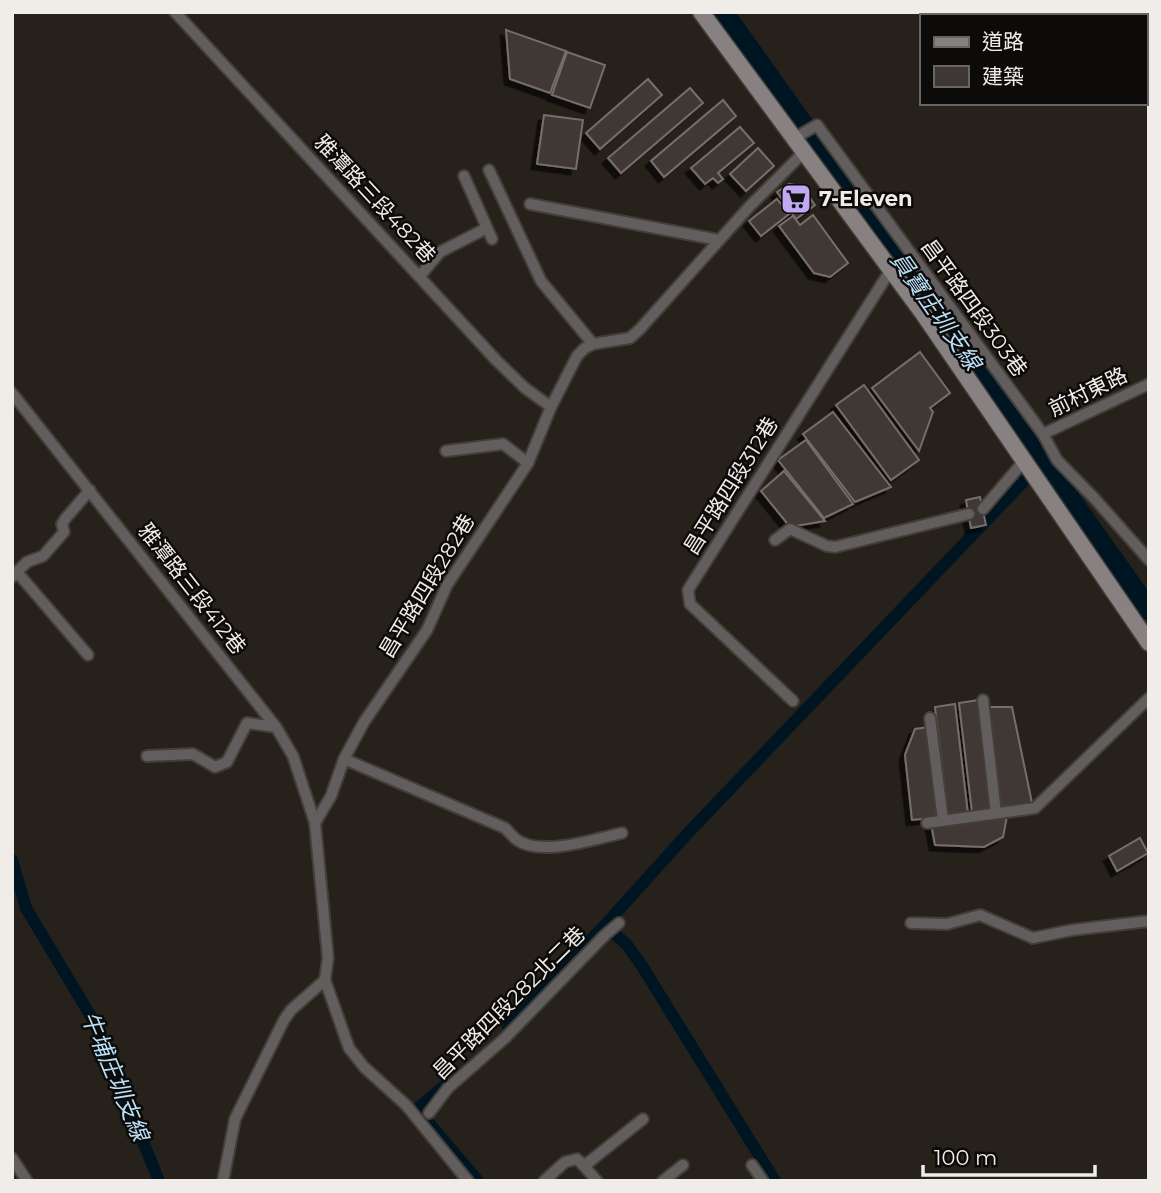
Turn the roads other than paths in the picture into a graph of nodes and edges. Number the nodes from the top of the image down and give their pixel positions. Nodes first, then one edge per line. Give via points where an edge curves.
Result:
1 (174, 12) edge
2 (701, 12) edge
3 (793, 139) junction
4 (803, 153) junction
5 (489, 170) dead end
6 (464, 176) dead end
7 (530, 204) dead end
8 (487, 228) junction
9 (492, 239) dead end
10 (719, 240) junction
11 (890, 271) junction
12 (420, 276) junction
13 (593, 344) junction
14 (1149, 384) edge
15 (12, 393) edge
16 (551, 407) junction
17 (1043, 435) junction
18 (446, 451) dead end
19 (1024, 461) junction
20 (528, 463) junction
21 (90, 490) junction
22 (983, 509) dead end
23 (969, 514) dead end
24 (775, 540) dead end
25 (1149, 560) edge
26 (15, 574) edge
27 (1149, 643) edge
28 (88, 655) dead end
29 (1149, 698) edge
30 (982, 700) dead end
31 (793, 701) dead end
32 (930, 718) dead end
33 (276, 727) junction
34 (146, 756) dead end
35 (344, 759) junction
36 (996, 813) junction
37 (943, 820) junction
38 (927, 822) dead end
39 (315, 823) junction
40 (622, 833) dead end
41 (1149, 920) edge
42 (619, 923) dead end
43 (911, 923) dead end
44 (325, 980) junction
45 (429, 1113) dead end
46 (643, 1119) dead end
47 (12, 1158) edge
48 (683, 1165) dead end
49 (752, 1165) dead end
50 (584, 1166) junction
51 (27, 1181) edge
52 (223, 1181) edge
53 (468, 1181) edge
54 (544, 1181) edge
55 (597, 1181) edge
56 (663, 1181) edge
57 (763, 1181) edge

1 - 12 street, 雅潭路三段482巷
2 - 3 street
3 - 4 street
3 - 17 street, 昌平路四段303巷 via 817,125
4 - 10 street
4 - 11 street
5 - 13 street via 541,281
6 - 8 street
7 - 10 street
8 - 9 street
8 - 12 street via 440,252
10 - 13 street via 630,338
11 - 19 street
11 - 31 street, 昌平路四段312巷 via 688,590 690,604
12 - 16 street, 雅潭路三段482巷 via 497,361
13 - 16 street, 昌平路四段282巷 via 577,356
14 - 17 street, 前村東路
15 - 21 street, 雅潭路三段412巷
16 - 20 street, 昌平路四段282巷
17 - 25 street via 1057,460
18 - 20 street via 503,444
19 - 22 street
19 - 27 street
20 - 35 street, 昌平路四段282巷 via 447,585 427,631
21 - 26 street via 65,519 64,532 43,556 27,562
21 - 33 street, 雅潭路三段412巷
23 - 24 street via 835,547 790,529
26 - 28 street
29 - 36 street via 1035,808
30 - 36 street
32 - 37 street
33 - 34 street via 247,723 227,762 215,767 192,754
33 - 39 street, 雅潭路三段412巷 via 293,755
35 - 39 street, 昌平路四段282巷
35 - 40 street via 505,828 518,841 536,847
36 - 37 street
37 - 38 street
39 - 44 street via 328,958
41 - 43 street via 1033,938 980,915 947,924
42 - 45 street, 昌平路四段282北二巷 via 505,1038 448,1088
44 - 52 street via 284,1020 235,1119
44 - 53 street via 354,1057 406,1105
46 - 50 street
47 - 51 street
48 - 56 street
49 - 57 street
50 - 54 street via 577,1159 565,1162
50 - 55 street

